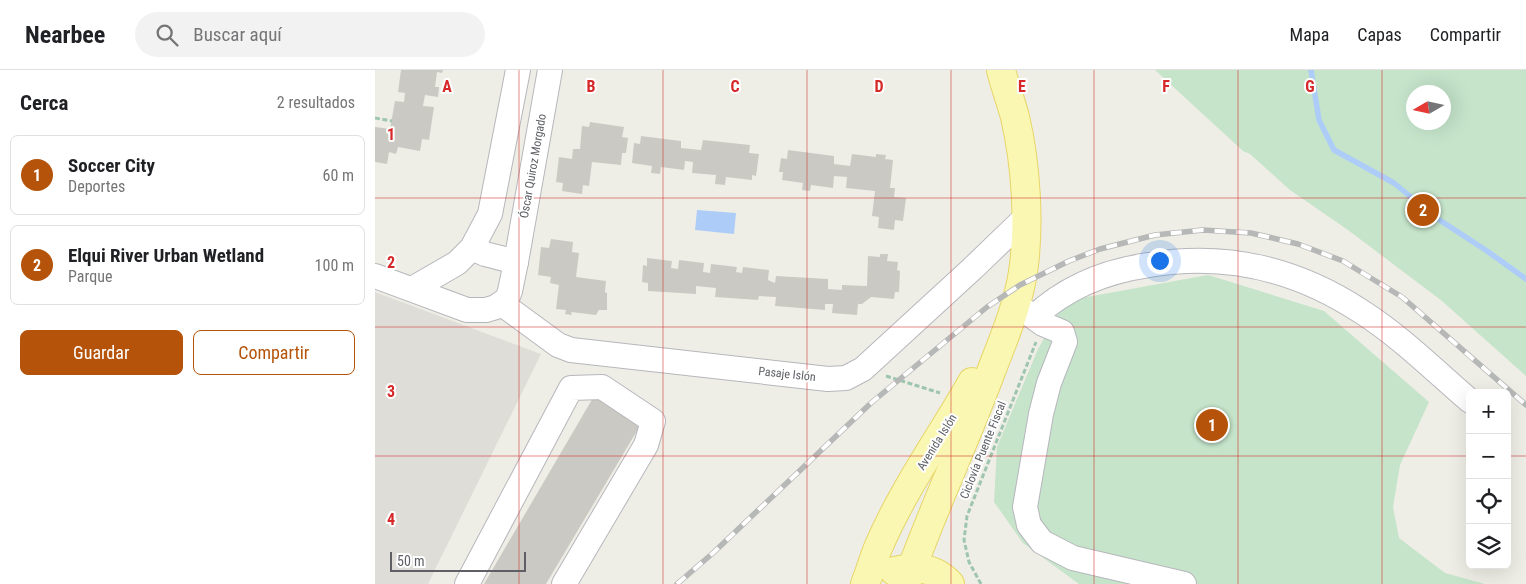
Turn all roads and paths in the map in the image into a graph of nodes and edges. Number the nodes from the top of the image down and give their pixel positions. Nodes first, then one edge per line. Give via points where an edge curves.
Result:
1 (518, 70) edge
2 (550, 70) edge
3 (1002, 75) edge
4 (375, 118) edge
5 (392, 121) dead end
6 (1026, 218) junction
7 (472, 248) junction
8 (516, 262) junction
9 (375, 276) edge
10 (412, 289) junction
11 (502, 304) junction
12 (1031, 315) junction
13 (863, 369) junction
14 (1466, 398) edge
15 (962, 400) junction
16 (909, 576) edge
17 (467, 584) edge
18 (564, 584) edge
19 (866, 584) edge
20 (950, 584) edge
21 (981, 584) edge
22 (1184, 584) edge

1 - 7 street via 490,214
2 - 8 street, Óscar Quiroz Morgado
3 - 6 main road, Avenida Islón via 1021,151
4 - 5 path
6 - 12 main road, Avenida Islón via 1023,273
6 - 13 street, Pasaje Islón
7 - 8 street
7 - 10 street via 457,263
8 - 11 street, Óscar Quiroz Morgado via 510,291
9 - 10 street
10 - 11 street via 467,310 486,310
11 - 13 street, Pasaje Islón via 558,346 571,350 828,379 846,378
12 - 14 street via 1088,281 1138,266 1185,261 1254,266 1299,278 1363,312
12 - 15 main road, Avenida Islón
12 - 16 main road, Avenida Islón via 980,403
12 - 21 path, Ciclovía Puente Fiscal via 968,510 963,535 969,562
12 - 22 street via 1062,332 1065,342 1041,414 1025,507 1029,525 1042,542 1073,558
13 - 15 path
15 - 19 main road, Avenida Islón via 893,519
16 - 19 main road via 891,572
16 - 20 main road via 919,568 934,572
17 - 18 street via 571,388 603,386 653,420 647,445

